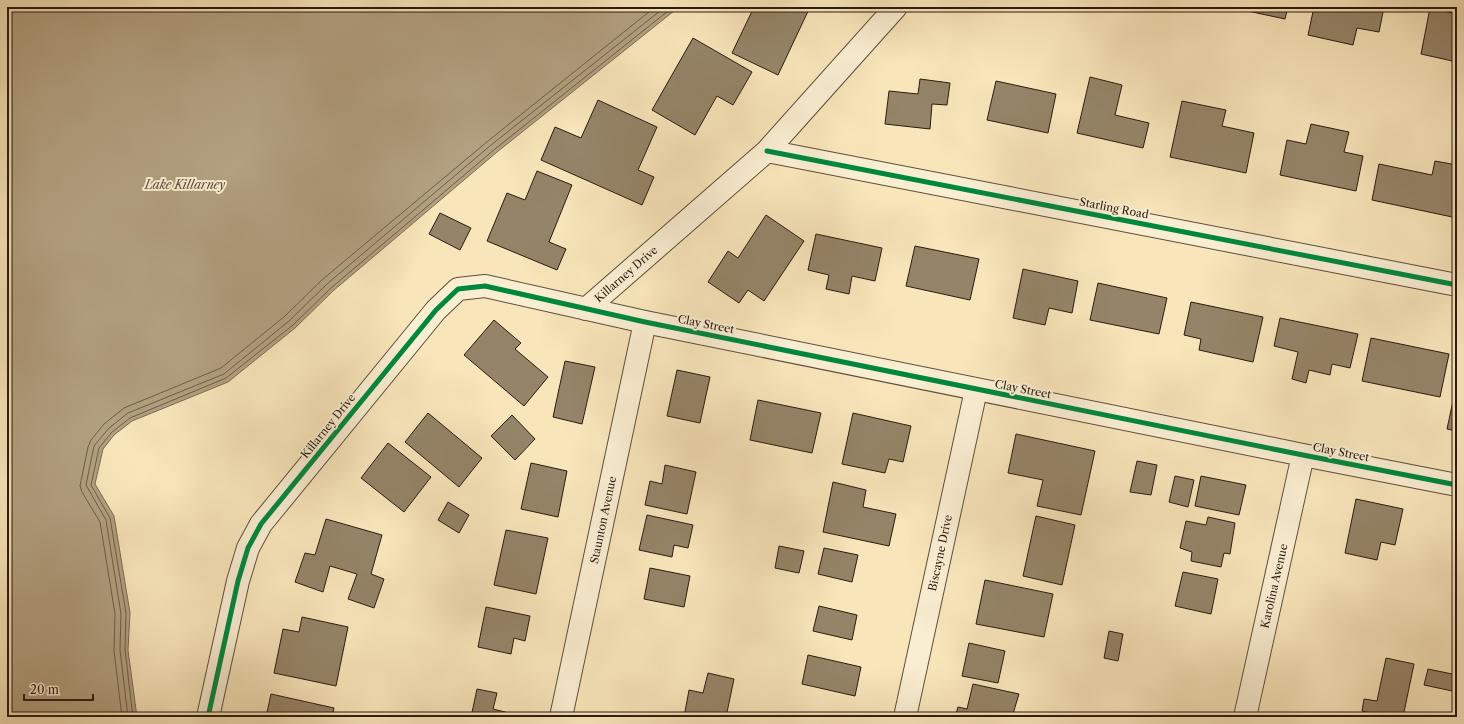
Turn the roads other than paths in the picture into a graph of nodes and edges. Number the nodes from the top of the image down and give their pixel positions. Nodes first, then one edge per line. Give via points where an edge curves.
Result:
1 (896, 7) edge
2 (767, 151) junction
3 (1457, 285) edge
4 (586, 309) junction
5 (644, 322) junction
6 (976, 390) junction
7 (1303, 455) junction
8 (1457, 485) edge
9 (208, 717) edge
10 (561, 717) edge
11 (905, 717) edge
12 (1245, 717) edge

1 - 2 street, Killarney Drive
2 - 3 street, Starling Road
2 - 4 street, Killarney Drive
4 - 5 street, Clay Street
4 - 9 street, Killarney Drive via 485,286 458,289 436,310 261,524 248,548 238,581
5 - 6 street, Clay Street
5 - 10 street, Staunton Avenue
6 - 7 street, Clay Street
6 - 11 street, Biscayne Drive
7 - 8 street, Clay Street
7 - 12 street, Karolina Avenue

